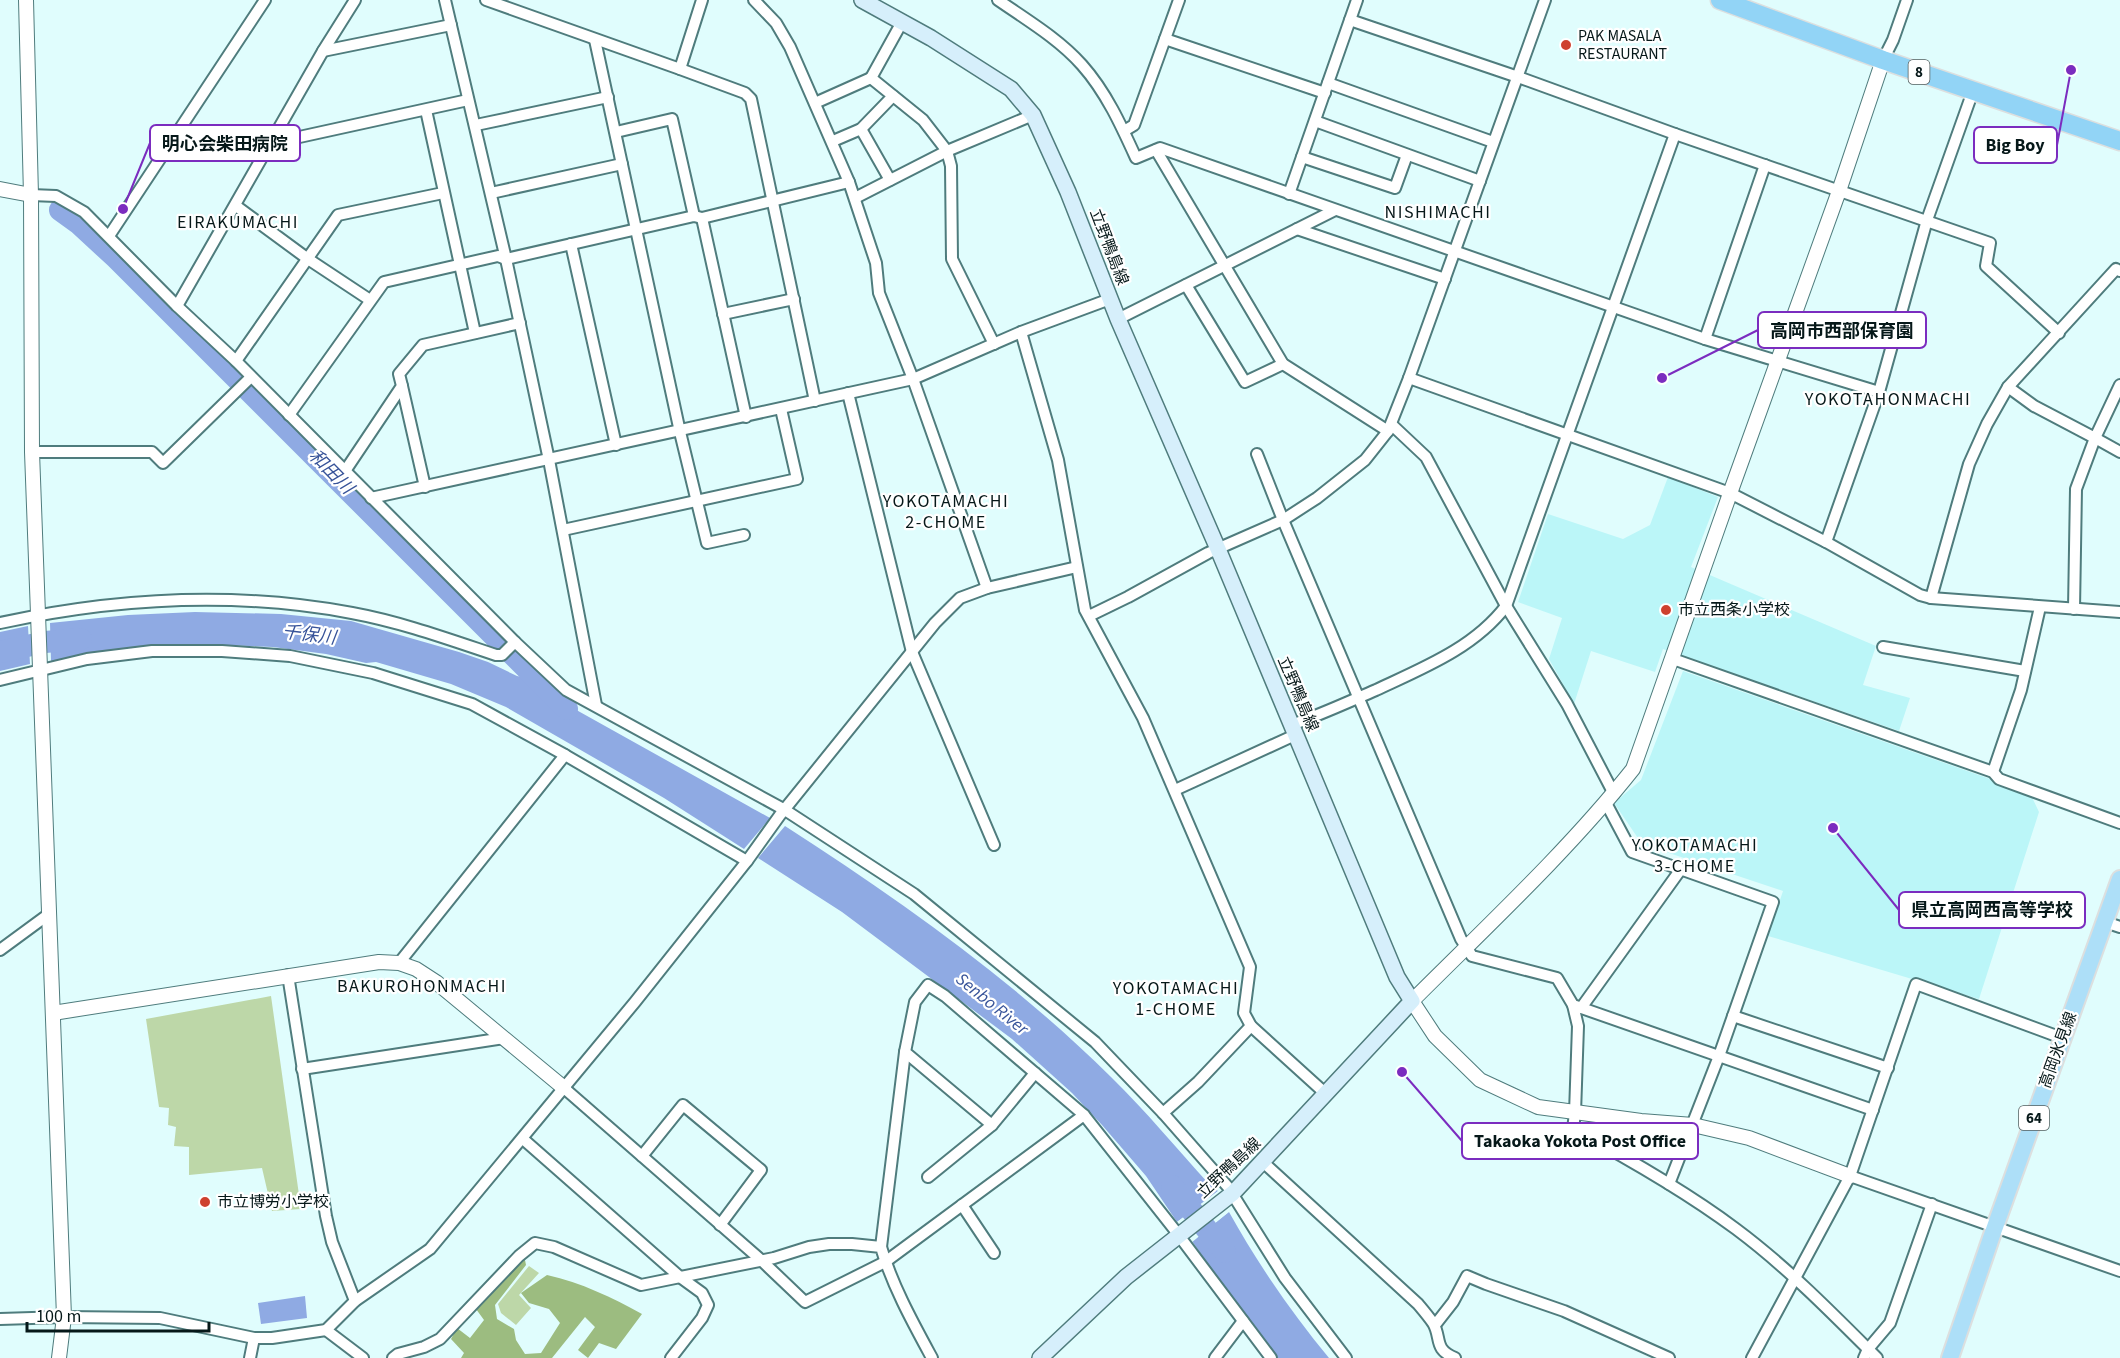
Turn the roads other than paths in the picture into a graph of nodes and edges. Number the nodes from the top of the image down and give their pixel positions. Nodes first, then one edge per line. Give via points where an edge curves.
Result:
1 (26, 0) edge
2 (265, 0) edge
3 (355, 0) edge
4 (446, 0) edge
5 (486, 0) edge
6 (702, 0) edge
7 (754, 0) edge
8 (862, 0) edge
9 (998, 0) edge
10 (1179, 0) edge
11 (1357, 0) edge
12 (1545, 0) edge
13 (1907, 0) edge
14 (1724, 1) edge
15 (1350, 20) junction
16 (902, 22) junction
17 (451, 25) junction
18 (1164, 39) junction
19 (595, 40) junction
20 (323, 51) junction
21 (1883, 60) junction
22 (680, 69) junction
23 (1518, 77) junction
24 (871, 78) junction
25 (1326, 88) junction
26 (1973, 91) junction
27 (893, 96) junction
28 (608, 98) junction
29 (468, 99) junction
30 (815, 103) junction
31 (426, 110) junction
32 (1033, 116) junction
33 (1315, 121) junction
34 (476, 125) junction
35 (861, 129) junction
36 (1124, 131) junction
37 (616, 132) junction
38 (1675, 134) junction
39 (832, 141) junction
40 (1493, 141) junction
41 (2120, 141) edge
42 (272, 143) junction
43 (1156, 150) junction
44 (946, 151) junction
45 (1407, 154) junction
46 (1302, 157) junction
47 (622, 164) junction
48 (1766, 165) junction
49 (890, 180) junction
50 (1480, 181) junction
51 (849, 182) junction
52 (0, 189) edge
53 (1839, 190) junction
54 (443, 192) junction
55 (491, 193) junction
56 (1289, 194) junction
57 (31, 195) junction
58 (855, 198) junction
59 (773, 201) junction
60 (236, 206) junction
61 (1335, 210) junction
62 (698, 218) junction
63 (1927, 220) junction
64 (1297, 229) junction
65 (636, 231) junction
66 (109, 236) junction
67 (571, 244) junction
68 (1455, 250) junction
69 (308, 259) junction
70 (506, 259) junction
71 (459, 265) junction
72 (1225, 266) junction
73 (2120, 271) edge
74 (1445, 279) junction
75 (1186, 285) junction
76 (794, 299) junction
77 (1110, 299) junction
78 (370, 300) junction
79 (177, 306) junction
80 (1612, 307) junction
81 (723, 314) junction
82 (1118, 319) junction
83 (520, 322) junction
84 (1021, 332) junction
85 (475, 333) junction
86 (2059, 333) junction
87 (1706, 339) junction
88 (994, 344) junction
89 (236, 361) junction
90 (1777, 361) junction
91 (1283, 363) junction
92 (1409, 378) junction
93 (249, 379) junction
94 (913, 379) junction
95 (2120, 385) edge
96 (402, 386) junction
97 (2008, 387) junction
98 (1879, 392) junction
99 (848, 393) junction
100 (815, 401) junction
101 (781, 409) junction
102 (289, 415) junction
103 (746, 417) junction
104 (1390, 428) junction
105 (680, 432) junction
106 (1567, 433) junction
107 (2095, 438) junction
108 (616, 445) junction
109 (32, 452) junction
110 (2120, 452) edge
111 (1257, 454) dead end
112 (549, 460) junction
113 (345, 471) junction
114 (425, 487) junction
115 (1730, 493) junction
116 (370, 498) junction
117 (697, 501) junction
118 (1283, 520) junction
119 (563, 530) junction
120 (744, 535) dead end
121 (1826, 542) junction
122 (1218, 549) junction
123 (1077, 567) junction
124 (987, 588) junction
125 (1932, 598) junction
126 (1506, 606) junction
127 (2040, 607) junction
128 (2074, 609) junction
129 (2120, 612) edge
130 (1089, 616) junction
131 (38, 618) junction
132 (0, 623) edge
133 (513, 644) junction
134 (1883, 647) dead end
135 (912, 652) junction
136 (1673, 659) junction
137 (39, 668) junction
138 (2025, 671) junction
139 (0, 680) edge
140 (1359, 698) junction
141 (596, 705) junction
142 (1293, 730) junction
143 (566, 755) junction
144 (1993, 772) junction
145 (1175, 790) junction
146 (1610, 798) junction
147 (783, 813) junction
148 (2120, 824) edge
149 (994, 844) dead end
150 (748, 859) junction
151 (1681, 869) junction
152 (2120, 879) edge
153 (49, 914) junction
154 (2112, 925) edge
155 (1466, 948) junction
156 (0, 950) edge
157 (399, 963) junction
158 (288, 975) junction
159 (1412, 1001) junction
160 (1577, 1006) junction
161 (53, 1013) junction
162 (1733, 1016) junction
163 (1251, 1026) junction
164 (504, 1038) junction
165 (2062, 1038) junction
166 (905, 1052) junction
167 (1719, 1056) junction
168 (1888, 1068) junction
169 (302, 1069) junction
170 (1035, 1073) junction
171 (564, 1088) junction
172 (1326, 1094) junction
173 (1873, 1110) junction
174 (1163, 1113) junction
175 (1575, 1113) junction
176 (1084, 1115) junction
177 (992, 1125) junction
178 (1693, 1125) junction
179 (523, 1138) junction
180 (642, 1156) junction
181 (1263, 1162) junction
182 (1850, 1176) junction
183 (928, 1177) dead end
184 (1669, 1184) junction
185 (1230, 1195) junction
186 (1932, 1204) junction
187 (962, 1205) junction
188 (720, 1225) junction
189 (1995, 1227) junction
190 (1181, 1234) junction
191 (881, 1247) junction
192 (994, 1253) dead end
193 (761, 1260) junction
194 (885, 1262) junction
195 (2120, 1271) edge
196 (680, 1277) junction
197 (1795, 1278) junction
198 (355, 1301) junction
199 (64, 1317) junction
200 (0, 1319) edge
201 (1243, 1321) junction
202 (1435, 1325) junction
203 (326, 1330) junction
204 (254, 1338) junction
205 (1866, 1354) edge
206 (59, 1358) edge
207 (250, 1358) edge
208 (363, 1358) edge
209 (393, 1358) edge
210 (670, 1358) edge
211 (932, 1358) edge
212 (1040, 1358) edge
213 (1215, 1358) edge
214 (1271, 1358) edge
215 (1346, 1358) edge
216 (1455, 1358) edge
217 (1670, 1358) edge
218 (1752, 1358) edge
219 (1877, 1358) edge
220 (1950, 1358) edge

1 - 57 street
2 - 66 street
3 - 20 street
4 - 17 street
5 - 19 street
6 - 22 street
7 - 30 street via 776,23
8 - 16 main road, 立野鴨島線
9 - 36 street via 1043,30 1082,65
10 - 18 street
11 - 15 street
12 - 23 street
13 - 21 street
14 - 21 highway, 8
15 - 23 street
15 - 25 street
16 - 24 street
16 - 32 main road, 立野鴨島線 via 1011,89
17 - 20 street
17 - 29 street
18 - 25 street
18 - 36 street via 1134,125
19 - 22 street
19 - 28 street
20 - 42 street
21 - 26 highway, 8
21 - 53 street
22 - 59 street via 745,93 751,99
23 - 38 street
23 - 40 street
24 - 27 street
24 - 30 street
25 - 33 street
25 - 40 street
26 - 41 highway, 8
26 - 63 street
27 - 35 street
27 - 44 street via 923,120
28 - 34 street
28 - 37 street
29 - 31 street
29 - 34 street
30 - 39 street
31 - 42 street
31 - 54 street
32 - 44 street
32 - 77 main road, 立野鴨島線
33 - 45 street
33 - 46 street
34 - 55 street
35 - 39 street
35 - 49 street
36 - 43 street via 1136,158
37 - 47 street
37 - 62 street via 672,119
38 - 48 street
38 - 80 street
39 - 51 street
40 - 50 street
42 - 60 street
43 - 56 street via 1160,148
43 - 72 street
44 - 49 street
44 - 88 street via 951,166 951,259
45 - 46 street via 1395,188
45 - 50 street
46 - 56 street
47 - 55 street
47 - 65 street
48 - 53 street
48 - 87 street
49 - 58 street
50 - 68 street
51 - 58 street
51 - 59 street
52 - 57 street
53 - 63 street
53 - 90 street
54 - 69 street via 338,215
54 - 71 street
55 - 70 street
56 - 61 street
57 - 66 street via 56,196 84,212
57 - 109 street
58 - 94 street via 876,263 879,293
59 - 62 street
59 - 76 street
60 - 69 street
60 - 79 street
61 - 64 street
61 - 68 street
62 - 65 street
62 - 81 street
63 - 86 street via 1990,243 1986,266
63 - 98 street
64 - 72 street
64 - 74 street
65 - 67 street
65 - 105 street
66 - 79 street
67 - 70 street
67 - 108 street
68 - 74 street
68 - 80 street
69 - 78 street
69 - 89 street
70 - 71 street via 498,256
70 - 83 street
71 - 78 street via 384,282
71 - 85 street
72 - 75 street
72 - 91 street
73 - 86 street via 2116,269
74 - 92 street
75 - 82 street
75 - 91 street via 1245,382
76 - 81 street
76 - 100 street
77 - 82 main road, 立野鴨島線
77 - 84 street
78 - 102 street
79 - 89 street
80 - 87 street
80 - 106 street
81 - 103 street
82 - 122 main road, 立野鴨島線
83 - 85 street
83 - 112 street
84 - 88 street
84 - 123 street via 1058,460
85 - 96 street via 423,345 399,374
86 - 97 street
87 - 90 street
88 - 94 street
89 - 93 street
90 - 98 street
90 - 115 street
91 - 104 street
92 - 104 street
92 - 106 street
93 - 102 street
93 - 109 street via 163,464 152,452
94 - 99 street
94 - 124 street
95 - 107 street
96 - 113 street
96 - 114 street
97 - 107 street via 2034,406
97 - 125 street via 1969,464
98 - 121 street
99 - 100 street
99 - 135 street
100 - 101 street
101 - 103 street
101 - 117 street via 797,479
102 - 113 street
103 - 105 street
104 - 118 street via 1365,460
104 - 126 street via 1426,456
105 - 108 street
105 - 117 street
106 - 115 street
106 - 126 street
107 - 110 street
107 - 128 street via 2076,489
108 - 112 street
109 - 131 street
111 - 118 street
112 - 114 street
112 - 119 street
113 - 116 street
114 - 116 street
115 - 121 street
115 - 136 street
116 - 133 street
117 - 119 street
117 - 120 street via 707,543
118 - 122 street
118 - 140 street
119 - 141 street
121 - 125 street
122 - 130 street
122 - 142 main road, 立野鴨島線
123 - 124 street
123 - 130 street
124 - 135 street via 960,598
125 - 127 street
126 - 140 street via 1460,649
126 - 146 street via 1567,704
127 - 128 street
127 - 138 street
128 - 129 street
130 - 145 street via 1143,718
131 - 132 street
131 - 133 street via 120,603 229,599 354,613 495,655 502,655
131 - 137 street
133 - 141 street via 566,690
134 - 138 street
135 - 147 street
135 - 149 street
136 - 144 street
136 - 146 street via 1634,769
137 - 139 street
137 - 143 street via 152,651 290,656 373,674 472,704
137 - 153 street
138 - 144 street
140 - 142 street
140 - 155 street
141 - 147 street
142 - 145 street
142 - 159 main road, 立野鴨島線 via 1397,977
143 - 150 street
143 - 157 street
144 - 148 street via 1999,779
145 - 163 street via 1250,966 1244,1013
146 - 151 street via 1632,852
146 - 155 street
147 - 150 street
147 - 174 street via 914,894 1095,1042
150 - 171 street
151 - 160 street
151 - 162 street via 1773,902
152 - 154 main road, 高岡氷見線 / 64
153 - 156 street
153 - 161 street
154 - 165 main road, 高岡氷見線 / 64
155 - 159 street
155 - 160 street via 1472,956 1557,978
157 - 158 street via 379,962
157 - 164 street via 436,981
158 - 161 street
158 - 169 street
159 - 172 main road, 立野鴨島線
159 - 175 street via 1435,1036 1480,1080 1538,1107
160 - 167 street
160 - 175 street
161 - 199 street
162 - 167 street
162 - 168 street
163 - 172 street
163 - 174 street
164 - 169 street
164 - 171 street
165 - 168 street via 1916,984
165 - 189 main road, 高岡氷見線 / 64
166 - 170 street via 915,1002 928,985
166 - 177 street
166 - 191 street
167 - 173 street
167 - 178 street
168 - 173 street
169 - 198 street via 332,1242
170 - 176 street
170 - 177 street
171 - 179 street
171 - 180 street
172 - 181 main road, 立野鴨島線
173 - 182 street
174 - 185 street
175 - 178 street
175 - 184 street via 1573,1129
176 - 187 street
176 - 190 street
177 - 183 street
178 - 182 street via 1749,1138
178 - 184 street
179 - 196 street
179 - 198 street via 430,1249
180 - 188 street
180 - 188 street via 683,1105 761,1170
181 - 185 main road, 立野鴨島線
181 - 202 street via 1418,1304
182 - 186 street
182 - 197 street
184 - 197 street via 1736,1229
185 - 190 main road, 立野鴨島線
185 - 215 street via 1285,1278
186 - 189 street
186 - 205 street via 1890,1323
187 - 192 street
187 - 194 street
188 - 193 street
189 - 195 street
189 - 220 main road, 高岡氷見線 / 64
190 - 201 street
190 - 212 main road, 立野鴨島線 via 1126,1277
191 - 193 street via 829,1244
191 - 194 street
193 - 194 street via 806,1302
193 - 196 street
194 - 211 street
196 - 209 street via 641,1285 554,1247 535,1243 440,1339
196 - 210 street via 702,1293 708,1305
197 - 205 street
197 - 218 street
198 - 203 street
199 - 200 street
199 - 204 street via 160,1318
199 - 206 street
201 - 213 street
201 - 214 street
202 - 216 street via 1438,1344
202 - 217 street via 1467,1276 1564,1311
203 - 204 street
203 - 208 street
204 - 207 street
205 - 219 street

